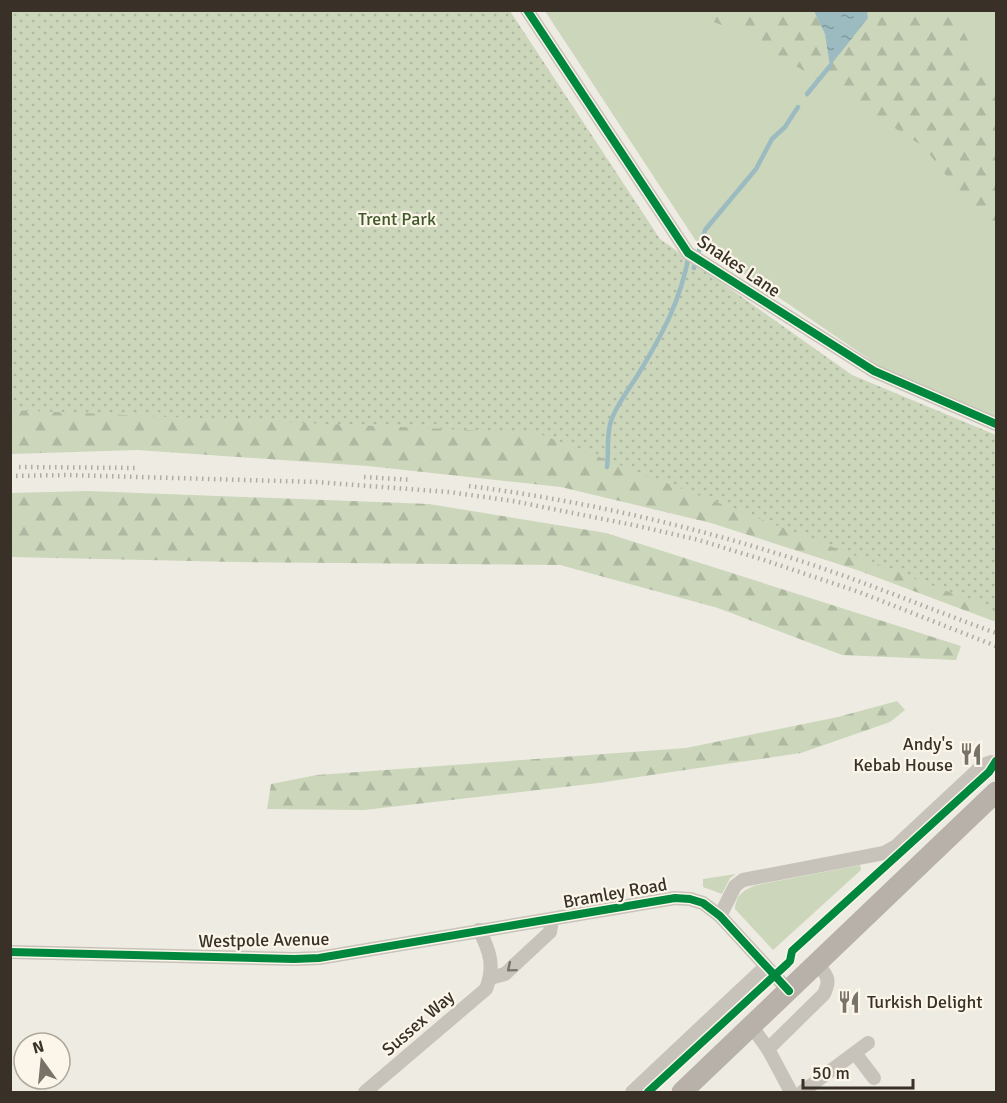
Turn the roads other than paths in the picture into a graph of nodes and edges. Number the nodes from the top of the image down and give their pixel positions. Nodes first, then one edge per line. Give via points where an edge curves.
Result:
1 (526, 10) edge
2 (996, 424) edge
3 (996, 763) edge
4 (996, 792) edge
5 (720, 916) junction
6 (552, 919) junction
7 (479, 930) junction
8 (10, 952) edge
9 (818, 964) junction
10 (765, 967) junction
11 (490, 978) junction
12 (789, 991) junction
13 (752, 1027) junction
14 (868, 1043) dead end
15 (768, 1049) junction
16 (855, 1053) junction
17 (874, 1078) dead end
18 (365, 1092) edge
19 (632, 1092) edge
20 (682, 1092) edge
21 (791, 1092) edge
22 (802, 1092) edge

1 - 2 street, Snakes Lane via 688,253 874,371
3 - 5 street via 983,765 895,847 884,853 743,880 735,886
4 - 9 main road
5 - 6 street, Bramley Road via 704,903 675,898
5 - 10 street, Bramley Road
6 - 7 street, Westpole Avenue
6 -> 11 street, Sussex Way via 550,932 506,974
7 - 8 street, Westpole Avenue via 311,958
7 - 11 street via 492,962
9 - 12 main road
9 - 15 street via 828,976 824,994
10 - 12 street, Bramley Road
10 - 19 street
11 - 18 street, Sussex Way via 486,989
12 - 13 main road
13 - 15 street
13 - 20 main road
14 - 16 street
15 - 21 street
16 - 17 street
16 - 22 street

